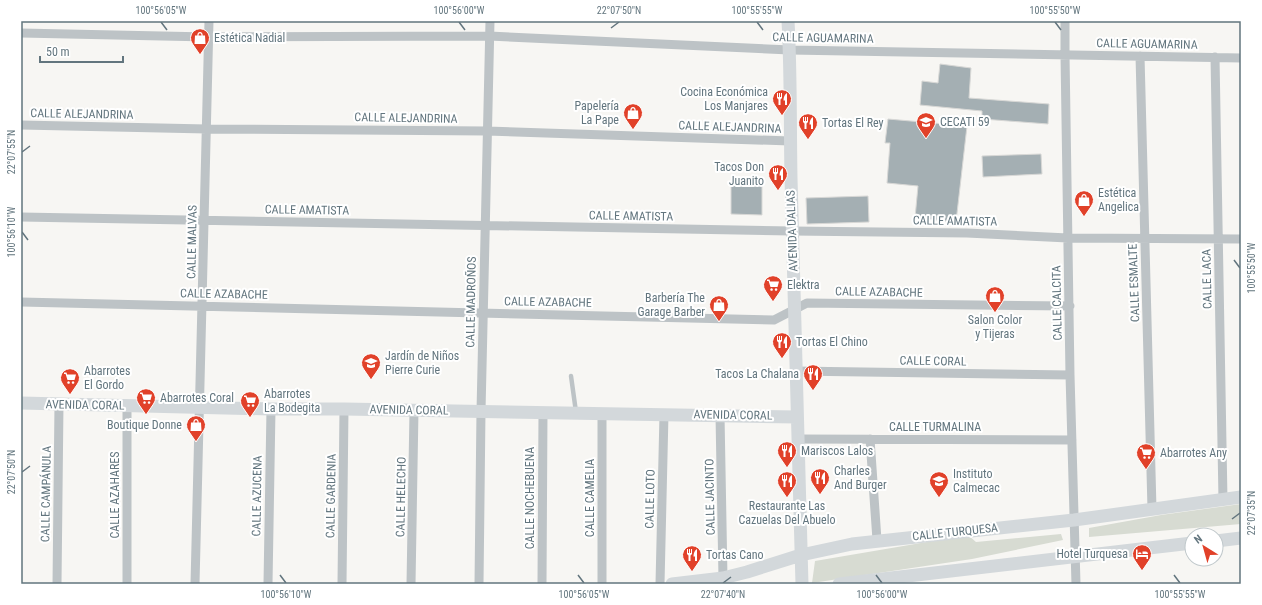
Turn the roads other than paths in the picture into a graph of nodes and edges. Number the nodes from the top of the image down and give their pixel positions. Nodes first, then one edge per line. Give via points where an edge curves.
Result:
1 (209, 21) edge
2 (490, 21) edge
3 (788, 21) edge
4 (1065, 21) edge
5 (21, 33) edge
6 (490, 36) junction
7 (209, 37) junction
8 (790, 50) junction
9 (1065, 55) junction
10 (1140, 56) junction
11 (1215, 57) junction
12 (1241, 58) edge
13 (21, 125) edge
14 (207, 128) junction
15 (487, 131) junction
16 (790, 141) junction
17 (21, 217) edge
18 (204, 220) junction
19 (485, 225) junction
20 (792, 231) junction
21 (1068, 238) junction
22 (1145, 238) junction
23 (1218, 239) junction
24 (1241, 239) edge
25 (21, 302) edge
26 (202, 306) junction
27 (1070, 306) junction
28 (794, 309) junction
29 (483, 312) junction
30 (795, 371) junction
31 (1070, 375) junction
32 (571, 376) dead end
33 (21, 403) edge
34 (59, 404) junction
35 (127, 406) junction
36 (200, 406) junction
37 (270, 408) junction
38 (344, 409) junction
39 (414, 410) junction
40 (481, 411) junction
41 (543, 412) junction
42 (576, 412) junction
43 (602, 413) junction
44 (664, 414) junction
45 (720, 415) junction
46 (797, 417) junction
47 (798, 439) junction
48 (870, 439) junction
49 (1072, 440) junction
50 (1241, 497) edge
51 (1223, 500) junction
52 (1152, 509) junction
53 (1074, 520) junction
54 (1241, 538) edge
55 (877, 540) junction
56 (1224, 540) edge
57 (1184, 544) edge
58 (801, 555) junction
59 (1075, 556) junction
60 (723, 578) junction
61 (57, 584) edge
62 (127, 584) edge
63 (195, 584) edge
64 (268, 584) edge
65 (342, 584) edge
66 (411, 584) edge
67 (479, 584) edge
68 (542, 584) edge
69 (602, 584) edge
70 (660, 584) edge
71 (672, 584) edge
72 (802, 584) edge
73 (839, 584) edge
74 (1076, 584) edge

1 - 7 street, CALLE MALVAS
2 - 6 street, CALLE MADROÑOS
3 - 8 street, AVENIDA DALIAS
4 - 9 street, CALLE CALCITA
5 - 7 street, CALLE AGUAMARINA
6 - 7 street, CALLE AGUAMARINA
6 - 8 street, CALLE AGUAMARINA
6 - 15 street, CALLE MADROÑOS
7 - 14 street, CALLE MALVAS
8 - 9 street, CALLE AGUAMARINA
8 - 16 street, AVENIDA DALIAS
9 - 10 street, CALLE AGUAMARINA
9 - 21 street, CALLE CALCITA
10 - 11 street, CALLE AGUAMARINA
10 - 22 street, CALLE ESMALTE
11 - 12 street, CALLE AGUAMARINA
11 - 23 street, CALLE LACA
13 - 14 street, CALLE ALEJANDRINA
14 - 15 street, CALLE ALEJANDRINA
14 - 18 street, CALLE MALVAS
15 - 16 street, CALLE ALEJANDRINA
15 - 19 street, CALLE MADROÑOS
16 - 20 street, AVENIDA DALIAS
17 - 18 street, CALLE AMATISTA
18 - 19 street, CALLE AMATISTA
18 - 26 street, CALLE MALVAS
19 - 20 street, CALLE AMATISTA
19 - 29 street, CALLE MADROÑOS
20 - 21 street, CALLE AMATISTA via 967,233
20 - 28 street, AVENIDA DALIAS
21 - 22 street, CALLE AMATISTA
21 - 27 street, CALLE CALCITA
22 - 23 street, CALLE AMATISTA
22 - 52 street, CALLE ESMALTE
23 - 24 street, CALLE AMATISTA
23 - 51 street, CALLE LACA
25 - 26 street, CALLE AZABACHE
26 - 29 street, CALLE AZABACHE
26 - 36 street, CALLE MALVAS
27 - 28 street, CALLE AZABACHE via 807,303
27 - 31 street, CALLE CALCITA
28 - 29 street, CALLE AZABACHE via 774,320
28 - 30 street, AVENIDA DALIAS
29 - 40 street, CALLE MADROÑOS
30 - 31 street, CALLE CORAL
30 - 46 street, AVENIDA DALIAS
31 - 49 street, CALLE CALCITA
32 - 42 lane
33 - 34 street, AVENIDA CORAL
34 - 35 street, AVENIDA CORAL
34 - 61 street, CALLE CAMPÁNULA
35 - 36 street, AVENIDA CORAL
35 - 62 street, CALLE AZAHARES
36 - 37 street, AVENIDA CORAL
36 - 63 street, CALLE MALVAS
37 - 38 street, AVENIDA CORAL
37 - 64 street, CALLE AZUCENA
38 - 39 street, AVENIDA CORAL
38 - 65 street, CALLE GARDENIA
39 - 40 street, AVENIDA CORAL
39 - 66 street, CALLE HELECHO
40 - 41 street, AVENIDA CORAL
40 - 67 street, CALLE MADROÑOS
41 - 42 street, AVENIDA CORAL
41 - 68 street, CALLE NOCHEBUENA
42 - 43 street, AVENIDA CORAL
43 - 44 street, AVENIDA CORAL
43 - 69 street, CALLE CAMELIA
44 - 45 street, AVENIDA CORAL
44 - 70 street, CALLE LOTO
45 - 46 street, AVENIDA CORAL
45 - 60 street, CALLE JACINTO
46 - 47 street, AVENIDA DALIAS
47 - 48 street, CALLE TURMALINA
47 - 58 street, AVENIDA DALIAS
48 - 49 street, CALLE TURMALINA
48 - 55 street
49 - 53 street, CALLE CALCITA
50 - 51 street, CALLE TURQUESA
51 - 52 street, CALLE TURQUESA
52 - 53 street, CALLE TURQUESA
53 - 55 street, CALLE TURQUESA
53 - 59 street, CALLE CALCITA
54 - 56 street
55 - 58 street, CALLE TURQUESA
57 - 59 street
58 - 60 street, CALLE TURQUESA
58 - 72 street, AVENIDA DALIAS
59 - 73 street
59 - 74 street, CALLE CALCITA
60 - 71 street, CALLE TURQUESA

